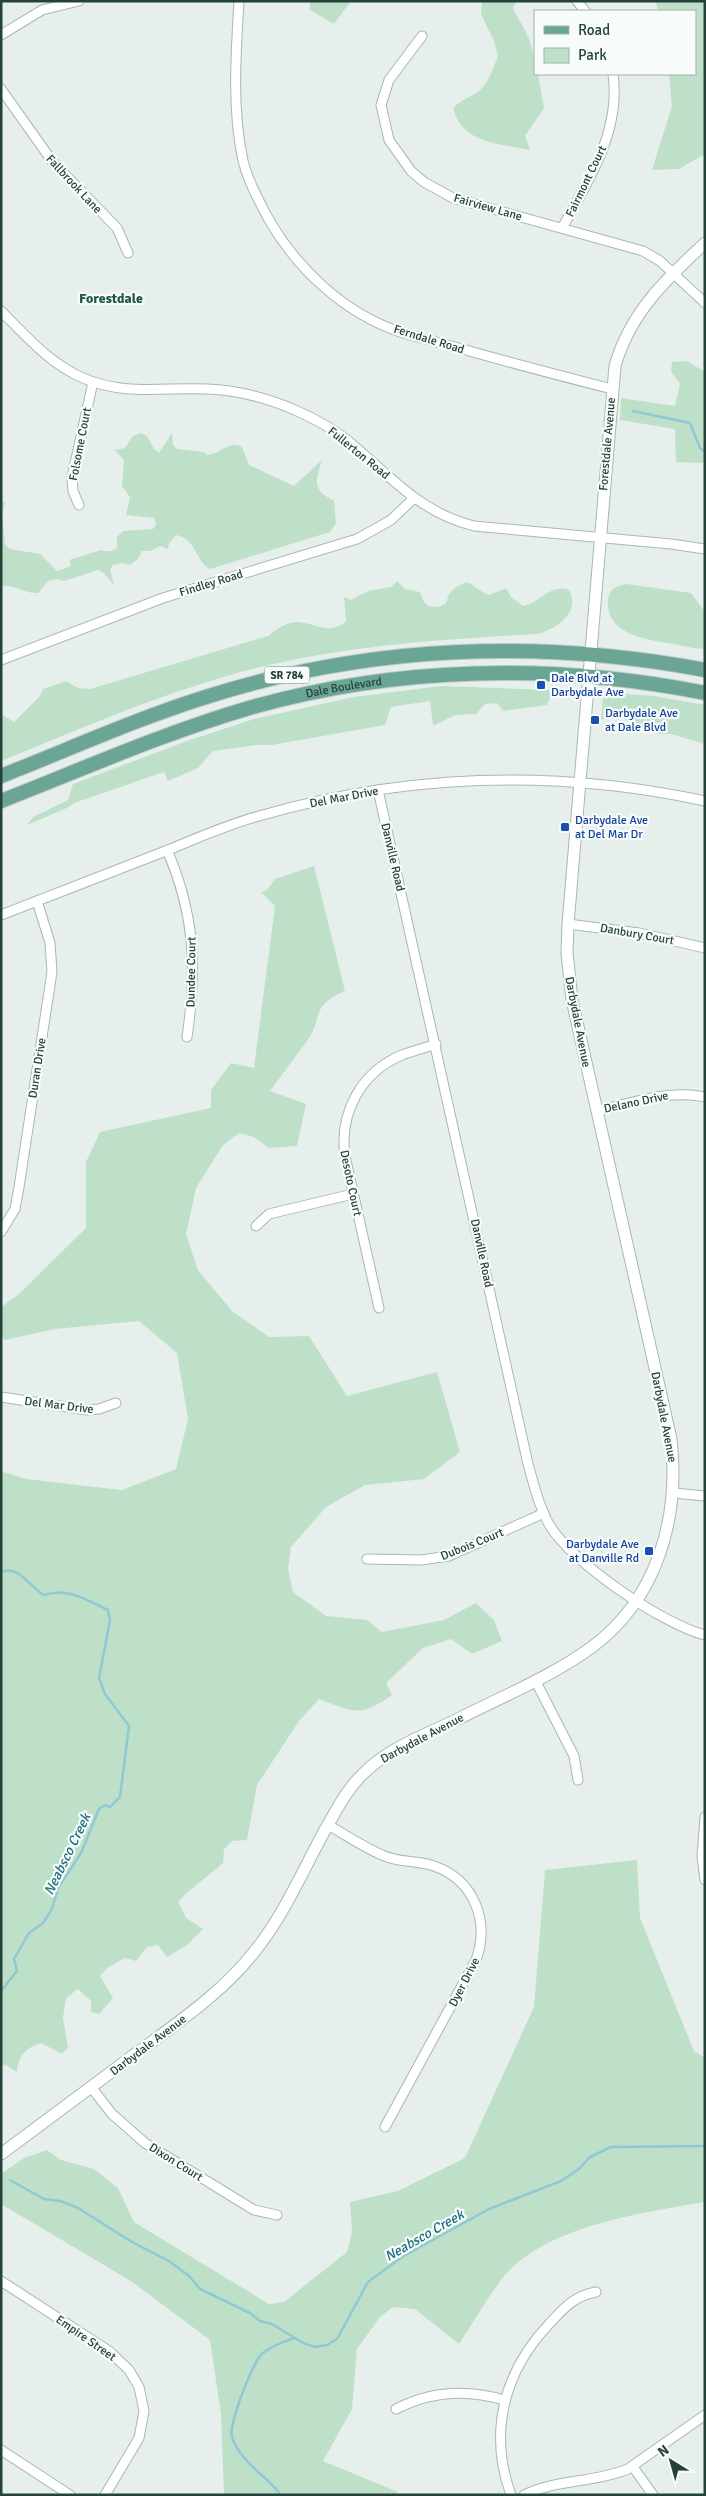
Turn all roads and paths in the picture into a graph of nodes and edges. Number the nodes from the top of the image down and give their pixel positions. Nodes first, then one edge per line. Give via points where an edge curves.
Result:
1 (79, 1) edge
2 (239, 1) edge
3 (69, 2) edge
4 (1, 35) edge
5 (422, 36) dead end
6 (613, 75) edge
7 (1, 89) edge
8 (562, 228) junction
9 (705, 243) edge
10 (128, 254) dead end
11 (673, 274) junction
12 (705, 303) edge
13 (3, 317) edge
14 (93, 382) junction
15 (612, 389) junction
16 (414, 498) junction
17 (79, 505) dead end
18 (599, 537) junction
19 (705, 549) edge
20 (590, 653) junction
21 (1, 660) edge
22 (705, 670) edge
23 (588, 676) junction
24 (705, 693) edge
25 (1, 776) edge
26 (580, 781) junction
27 (378, 790) junction
28 (1, 800) edge
29 (705, 801) edge
30 (167, 850) junction
31 (37, 901) junction
32 (1, 915) edge
33 (568, 924) junction
34 (705, 948) edge
35 (187, 1037) dead end
36 (436, 1044) junction
37 (705, 1097) edge
38 (597, 1111) junction
39 (353, 1194) junction
40 (256, 1226) dead end
41 (1, 1232) edge
42 (379, 1308) dead end
43 (1, 1397) edge
44 (116, 1403) dead end
45 (674, 1494) junction
46 (705, 1496) edge
47 (544, 1513) junction
48 (367, 1559) dead end
49 (637, 1600) junction
50 (705, 1635) edge
51 (535, 1680) junction
52 (578, 1780) dead end
53 (705, 1816) edge
54 (328, 1825) junction
55 (705, 1880) edge
56 (91, 2087) junction
57 (385, 2127) dead end
58 (1, 2154) edge
59 (277, 2215) dead end
60 (1, 2281) edge
61 (596, 2292) dead end
62 (504, 2400) junction
63 (396, 2409) dead end
64 (705, 2415) edge
65 (1, 2450) edge
66 (632, 2467) junction
67 (70, 2495) edge
68 (105, 2495) edge
69 (511, 2495) edge
70 (524, 2495) edge
71 (653, 2495) edge

1 - 3 street
2 - 15 street, Ferndale Road via 235,74 243,158 261,205 300,263 353,309 399,331
3 - 4 street via 34,14
5 - 8 street, Fairview Lane via 389,80 383,95 384,127 398,155 424,182 453,198
6 - 8 street, Fairmont Court via 614,100 602,154
7 - 10 street, Fallbrook Lane via 52,162 117,228
8 - 11 street, Fairview Lane via 643,251
9 - 11 street, Forestdale Avenue
11 - 12 street, Fairview Lane
11 - 15 street, Forestdale Avenue via 651,296 631,324 619,352
13 - 14 street, Fullerton Road via 54,361
14 - 16 street, Fullerton Road via 145,391 228,390 280,404 336,432
14 - 17 street, Folsome Court via 72,477
15 - 18 street, Forestdale Avenue
16 - 18 street, Fullerton Road via 443,517 474,526
16 - 21 street, Findley Road via 391,520 357,539 163,598
18 - 19 street, Fullerton Road
18 - 20 street, Forestdale Avenue
20 - 22 main road, Dale Boulevard / SR 784
20 - 23 street, Forestdale Avenue
20 - 25 main road, Dale Boulevard / SR 784 via 458,651 402,655 302,672 191,702
23 - 24 main road, Dale Boulevard / SR 784
23 - 26 street, Darbydale Avenue
23 - 28 main road, Dale Boulevard / SR 784 via 499,672 452,674 301,696 194,726
26 - 27 street, Del Mar Drive via 466,781
26 - 29 street, Del Mar Drive
26 - 33 street, Darbydale Avenue
27 - 30 street, Del Mar Drive via 257,816
27 - 36 street, Danville Road
30 - 31 street, Del Mar Drive
30 - 35 street, Dundee Court via 183,891 192,934 193,979
31 - 32 street, Del Mar Drive
31 - 41 street, Duran Drive via 50,943 52,972 18,1194 12,1216
33 - 34 street, Danbury Court via 639,933
33 - 38 street, Darbydale Avenue via 568,977
36 - 39 street, Desoto Court via 389,1062 366,1080 352,1102 346,1118 343,1144
36 - 47 street, Danville Road via 528,1464
37 - 38 street, Delano Drive via 671,1094
38 - 45 street, Darbydale Avenue via 671,1439
39 - 40 street via 269,1214
39 - 42 street, Desoto Court
43 - 44 street, Del Mar Drive via 87,1410 99,1410
45 - 46 street
45 - 49 street, Darbydale Avenue via 664,1544
47 - 48 street, Dubois Court via 449,1556 421,1560
47 - 49 street, Danville Road via 563,1544
49 - 50 street, Danville Road via 682,1627
49 - 51 street, Darbydale Avenue via 595,1645
51 - 52 street via 574,1756
51 - 54 street, Darbydale Avenue via 379,1760 351,1788
53 - 55 street via 702,1856
54 - 56 street, Darbydale Avenue via 274,1924 241,1969 205,2002
54 - 57 street, Dyer Drive via 394,1860 422,1862 446,1872 466,1889 482,1920 480,1947 470,1972
56 - 58 street, Darbydale Avenue
56 - 59 street, Dixon Court via 116,2119 146,2143 254,2210
60 - 68 street, Empire Street via 109,2351 129,2370 139,2387 144,2411 139,2438
61 - 62 street via 572,2300 544,2329 516,2370
62 - 63 street via 454,2392
62 - 69 street via 500,2449
64 - 66 street
65 - 67 street
66 - 70 street via 614,2475 567,2482
66 - 71 street

